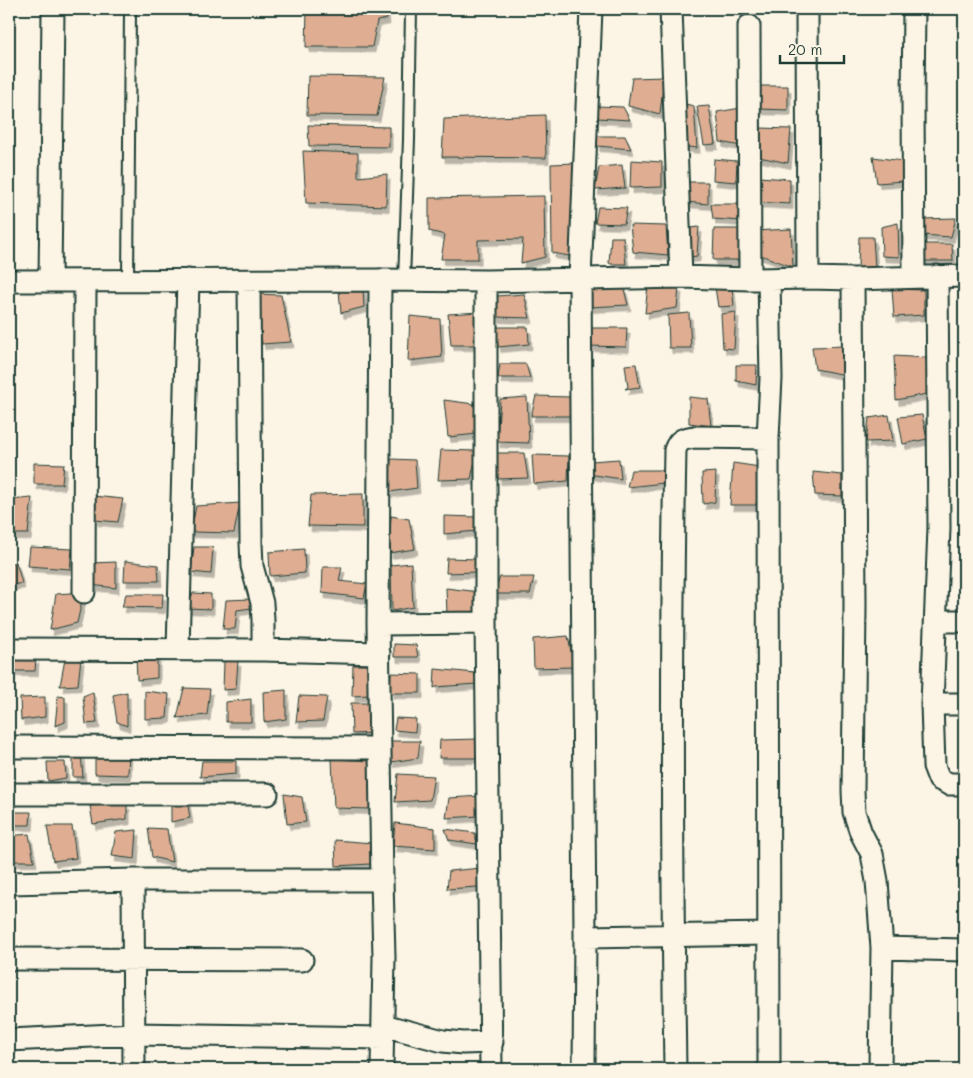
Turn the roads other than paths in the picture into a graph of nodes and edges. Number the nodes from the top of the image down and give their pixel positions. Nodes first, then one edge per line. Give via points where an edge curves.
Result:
1 (53, 9) edge
2 (130, 9) edge
3 (411, 9) edge
4 (591, 9) edge
5 (671, 9) edge
6 (807, 9) edge
7 (914, 9) edge
8 (749, 26) dead end
9 (937, 276) junction
10 (964, 276) edge
11 (681, 277) junction
12 (914, 277) junction
13 (808, 278) junction
14 (580, 279) junction
15 (759, 279) junction
16 (853, 279) junction
17 (188, 280) junction
18 (380, 280) junction
19 (9, 281) edge
20 (50, 281) junction
21 (86, 281) junction
22 (128, 281) junction
23 (249, 281) junction
24 (404, 281) junction
25 (486, 281) junction
26 (768, 438) junction
27 (84, 592) dead end
28 (936, 621) junction
29 (964, 621) edge
30 (486, 623) junction
31 (378, 624) junction
32 (9, 649) edge
33 (178, 649) junction
34 (263, 650) junction
35 (378, 653) junction
36 (932, 704) junction
37 (964, 704) edge
38 (9, 747) edge
39 (380, 748) junction
40 (964, 784) edge
41 (9, 794) edge
42 (267, 794) dead end
43 (133, 880) junction
44 (382, 880) junction
45 (9, 883) edge
46 (769, 934) junction
47 (674, 936) junction
48 (585, 937) junction
49 (882, 948) junction
50 (964, 950) edge
51 (9, 959) edge
52 (134, 959) junction
53 (302, 960) dead end
54 (382, 1031) junction
55 (134, 1034) junction
56 (9, 1040) edge
57 (492, 1042) junction
58 (134, 1069) edge
59 (382, 1069) edge
60 (491, 1069) edge
61 (584, 1069) edge
62 (676, 1069) edge
63 (769, 1069) edge
64 (880, 1069) edge

1 - 20 street
2 - 22 lane
3 - 24 lane
4 - 14 street
5 - 11 street
6 - 13 street
7 - 12 street
8 - 15 street
9 - 10 street
9 - 12 street
9 - 28 street via 939,528
11 - 14 street
11 - 15 street
12 - 16 street
13 - 15 street
13 - 16 street
14 - 25 street
14 - 48 street
15 - 26 street via 771,378
16 - 49 street via 853,791 854,812 872,854 877,881
17 - 22 street
17 - 23 street
17 - 33 street
18 - 23 street
18 - 24 street
18 - 31 street
19 - 20 street
20 - 21 street
21 - 22 street
21 - 27 street
23 - 34 street via 251,544 252,566 262,603
24 - 25 street
25 - 30 street
26 - 46 street
26 - 47 street via 694,437 683,439 675,450 672,593
28 - 29 street
28 - 36 street
30 - 31 street
30 - 57 street
31 - 35 street
32 - 33 street
33 - 34 street
34 - 35 street
35 - 39 street
36 - 37 street
36 - 40 street via 934,766 939,779 949,784
38 - 39 street
39 - 44 street
41 - 42 street
43 - 44 street
43 - 45 street
43 - 52 street
44 - 54 street
46 - 47 street
46 - 63 street
47 - 48 street
47 - 62 street
48 - 61 street
49 - 50 street
49 - 64 street
51 - 52 street
52 - 53 street
52 - 55 street
54 - 55 street
54 - 57 street via 463,1044
54 - 59 street
55 - 56 street
55 - 58 street
57 - 60 street

